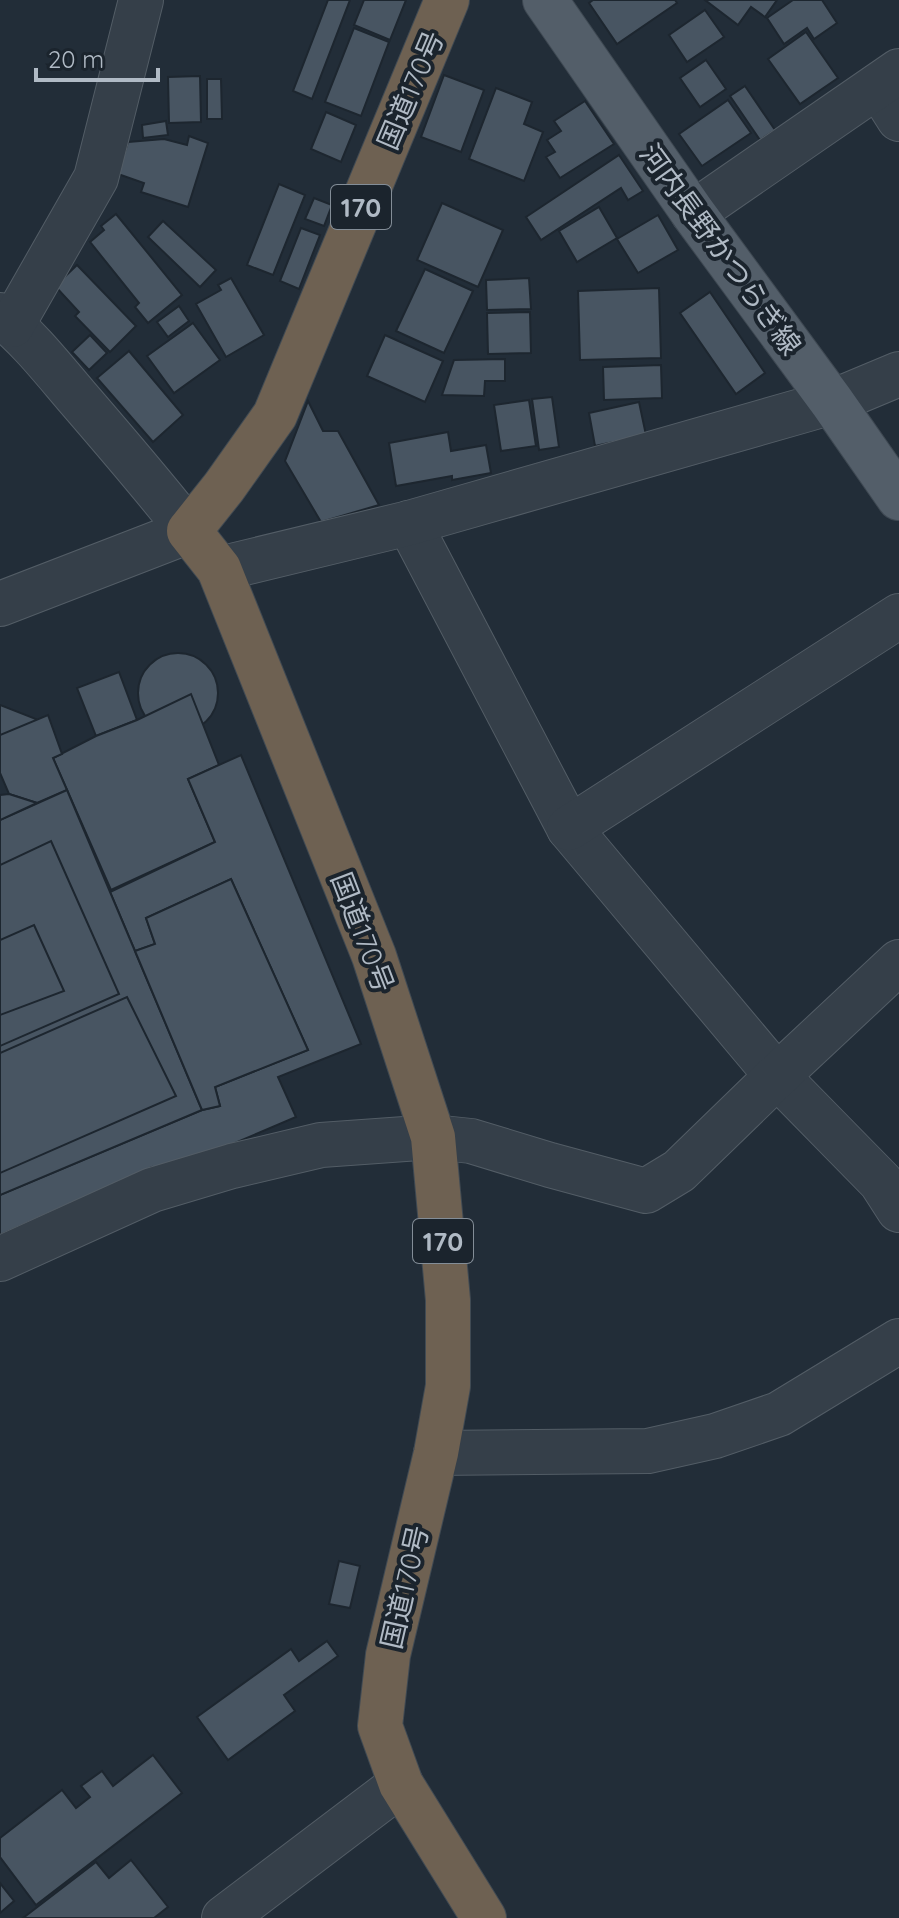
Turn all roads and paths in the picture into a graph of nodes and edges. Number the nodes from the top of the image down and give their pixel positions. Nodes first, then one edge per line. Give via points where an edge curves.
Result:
1 (141, 0) edge
2 (447, 0) edge
3 (545, 0) edge
4 (892, 92) edge
5 (693, 213) junction
6 (6, 320) edge
7 (899, 374) edge
8 (832, 402) junction
9 (899, 498) edge
10 (409, 523) junction
11 (189, 531) junction
12 (219, 569) junction
13 (0, 604) edge
14 (899, 616) edge
15 (569, 828) junction
16 (899, 962) edge
17 (777, 1076) junction
18 (433, 1137) junction
19 (899, 1210) edge
20 (0, 1259) edge
21 (899, 1341) edge
22 (436, 1453) junction
23 (401, 1784) junction
24 (224, 1918) edge
25 (484, 1918) edge

1 - 6 street via 96,178
2 - 11 highway, 国道170号 / 170 via 275,415
3 - 5 main road, 河内長野かつらぎ線
4 - 5 street
5 - 8 main road, 河内長野かつらぎ線
6 - 11 street
7 - 8 street
8 - 9 main road, 河内長野かつらぎ線
8 - 10 street
10 - 12 street
10 - 15 street
11 - 12 highway, 国道170号 / 170
11 - 13 street
12 - 18 highway, 国道170号 / 170 via 374,956
14 - 15 street
15 - 17 street
16 - 17 street
17 - 18 street via 679,1171 646,1191 471,1141
17 - 19 street via 881,1182
18 - 20 street via 321,1145 232,1166 152,1190
18 - 22 highway, 国道170号 / 170 via 448,1300 448,1386
21 - 22 street via 779,1414 715,1436 648,1451
22 - 23 highway, 国道170号 / 170 via 388,1655 380,1726
23 - 24 street
23 - 25 highway, 国道170号 / 170

